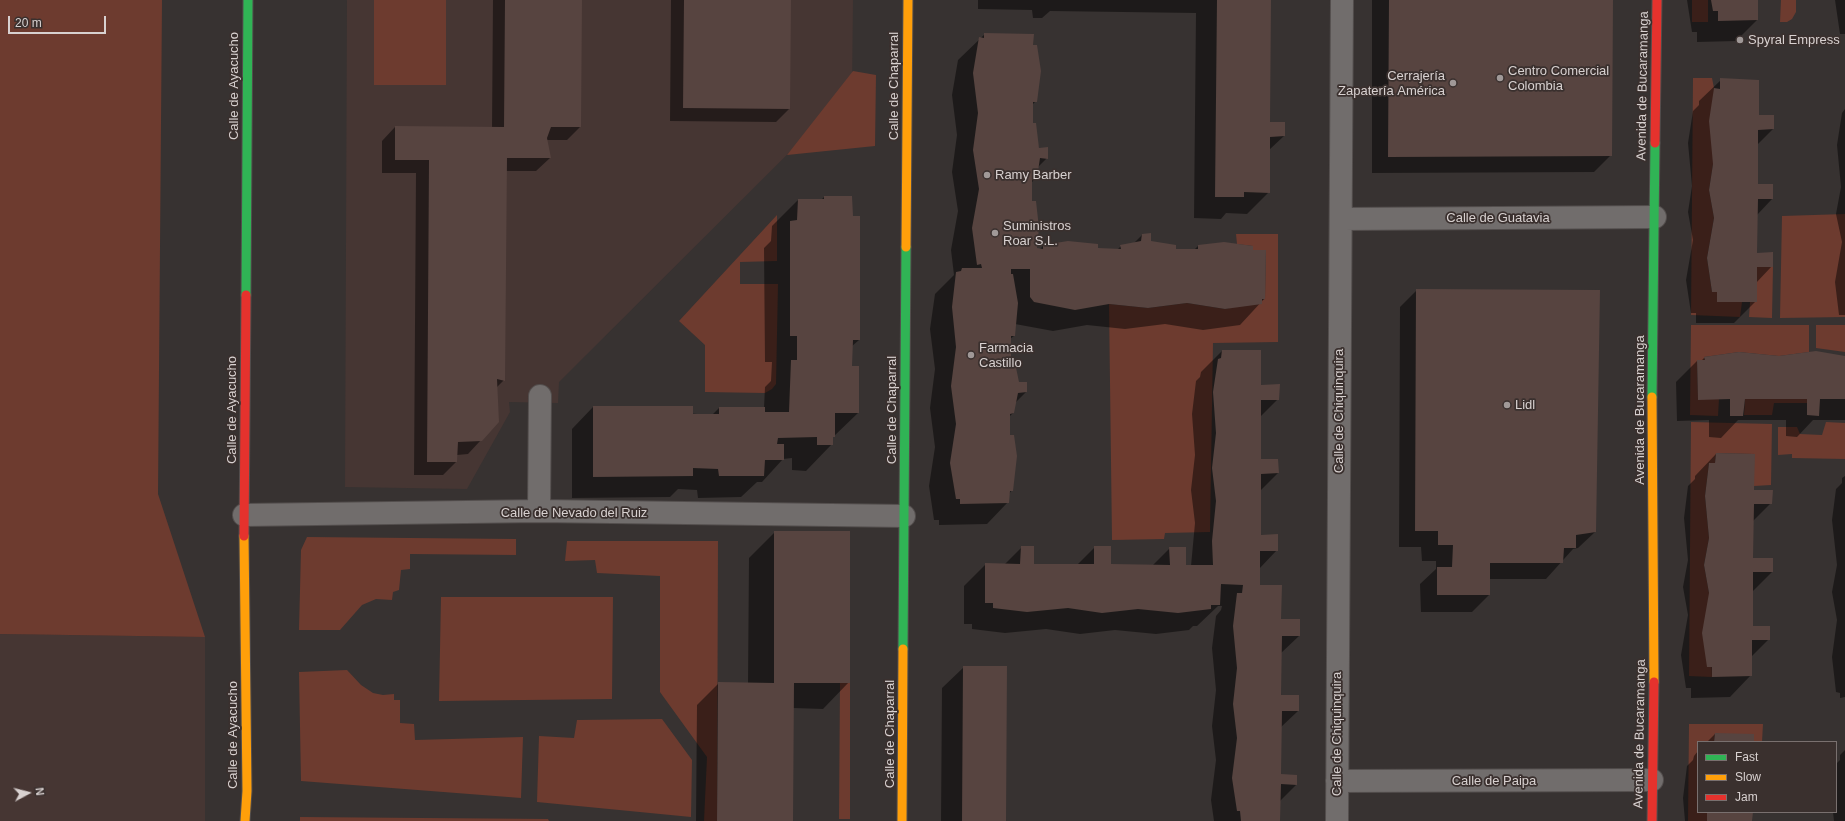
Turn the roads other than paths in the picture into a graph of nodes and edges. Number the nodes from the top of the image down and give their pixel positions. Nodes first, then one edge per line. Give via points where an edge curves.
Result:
1 (248, 0) edge
2 (908, 0) edge
3 (1342, 0) edge
4 (1656, 0) edge
5 (1655, 217) junction
6 (1341, 219) junction
7 (540, 399) dead end
8 (539, 512) junction
9 (244, 515) junction
10 (904, 516) junction
11 (1652, 780) junction
12 (1336, 781) junction
13 (245, 821) edge
14 (902, 821) edge
15 (1336, 821) edge
16 (1652, 821) edge

1 - 9 street, Calle de Ayacucho
2 - 10 street, Calle de Chaparral
3 - 6 street, Calle de Chiquinquira
4 - 5 street, Avenida de Bucaramanga
5 - 6 street, Calle de Guatavia
5 - 11 street, Avenida de Bucaramanga
6 - 12 street, Calle de Chiquinquira
7 - 8 street
8 - 9 street, Calle de Nevado del Ruiz
8 - 10 street, Calle de Nevado del Ruiz
9 - 13 street, Calle de Ayacucho via 247,783
10 - 14 street, Calle de Chaparral
11 - 12 street, Calle de Paipa
11 - 16 street, Avenida de Bucaramanga
12 - 15 street, Calle de Chiquinquira

